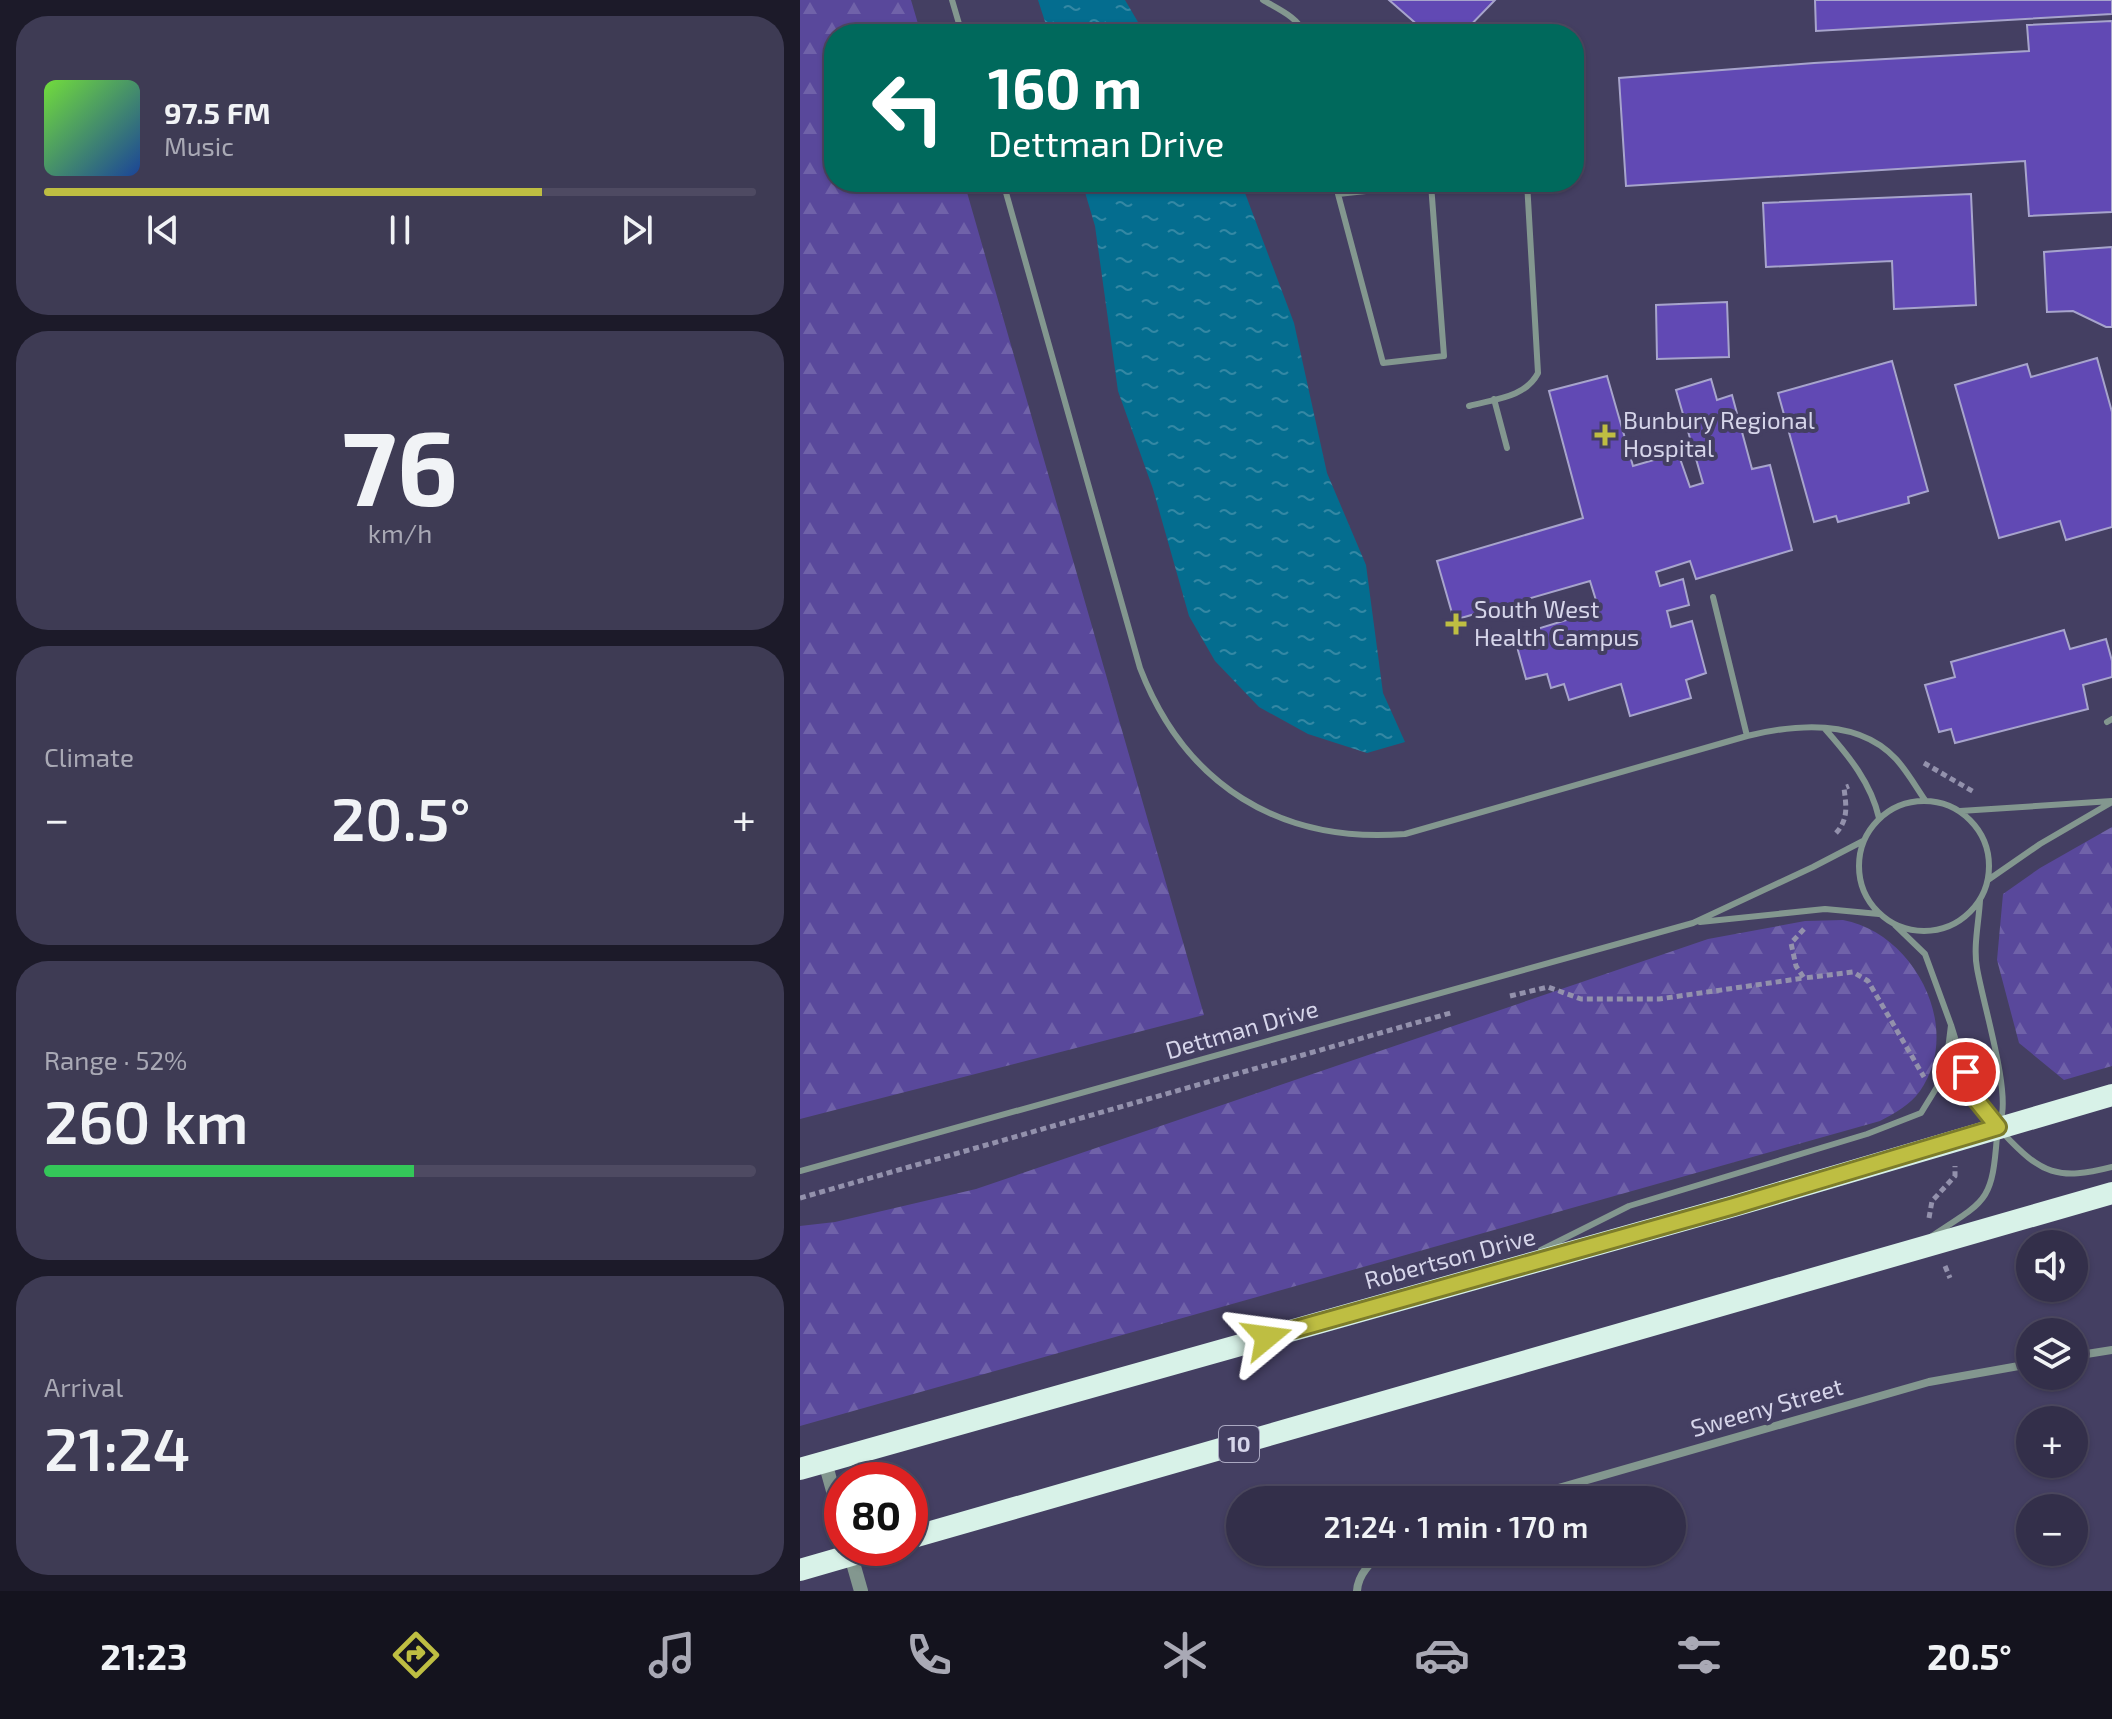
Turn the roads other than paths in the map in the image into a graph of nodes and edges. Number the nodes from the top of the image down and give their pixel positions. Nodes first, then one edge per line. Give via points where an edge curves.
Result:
1 (952, 0) edge
2 (1263, 0) edge
3 (959, 24) edge
4 (1298, 24) edge
5 (1006, 192) edge
6 (1357, 192) edge
7 (1432, 192) edge
8 (1528, 192) edge
9 (1338, 194) joint
10 (1494, 399) junction
11 (1469, 406) dead end
12 (1507, 448) dead end
13 (1713, 597) dead end
14 (1825, 729) junction
15 (1747, 736) junction
16 (1925, 800) junction
17 (2112, 802) edge
18 (1960, 811) junction
19 (1879, 818) junction
20 (1863, 841) junction
21 (1988, 880) junction
22 (1980, 900) junction
23 (1879, 914) junction
24 (1693, 923) junction
25 (1893, 924) junction
26 (1951, 1025) junction
27 (2112, 1095) edge
28 (1998, 1127) junction
29 (2112, 1167) edge
30 (800, 1171) edge
31 (2112, 1193) edge
32 (1936, 1239) junction
33 (1492, 1275) junction
34 (2112, 1350) edge
35 (2088, 1354) edge
36 (2016, 1366) edge
37 (824, 1462) edge
38 (825, 1462) edge
39 (800, 1469) edge
40 (1566, 1486) edge
41 (928, 1533) edge
42 (824, 1561) edge
43 (854, 1566) edge
44 (1367, 1566) edge
45 (800, 1570) edge
46 (861, 1591) edge
47 (1357, 1591) edge

1 - 3 lane
2 - 4 lane
5 - 15 lane via 1140,668 1170,729 1219,782 1281,819 1372,837 1405,834
6 - 9 lane
7 - 9 lane via 1444,356 1383,363
8 - 10 lane via 1538,373 1519,393
10 - 11 lane
10 - 12 lane
13 - 15 lane
14 - 15 lane via 1799,726
14 - 16 lane via 1871,740 1897,761
14 - 19 lane via 1864,780
16 - 18 lane
16 - 19 lane via 1900,805
17 - 18 lane
17 - 21 lane
18 - 21 lane via 1987,849
19 - 20 lane
20 - 23 lane via 1859,880
20 - 24 lane, Dettman Drive
21 - 22 lane
22 - 25 lane via 1967,915 1931,931
22 - 28 lane via 1976,965 2003,1101
23 - 24 lane, Dettman Drive via 1818,910
23 - 25 lane
24 - 30 lane, Dettman Drive
25 - 26 lane via 1925,954
26 - 28 lane via 1973,1096
26 - 33 lane via 1945,1074 1921,1113 1629,1206
27 - 28 highway, Robertson Drive
28 - 29 lane via 2027,1158 2051,1173
28 - 32 lane via 1993,1179 1983,1199
28 - 33 highway, Robertson Drive
31 - 32 highway, 10
32 - 41 highway, 10
33 - 38 highway, Robertson Drive
34 - 35 street
36 - 40 street, Sweeny Street via 1929,1382
37 - 39 highway, Robertson Drive
42 - 45 highway
43 - 46 street
44 - 47 street

